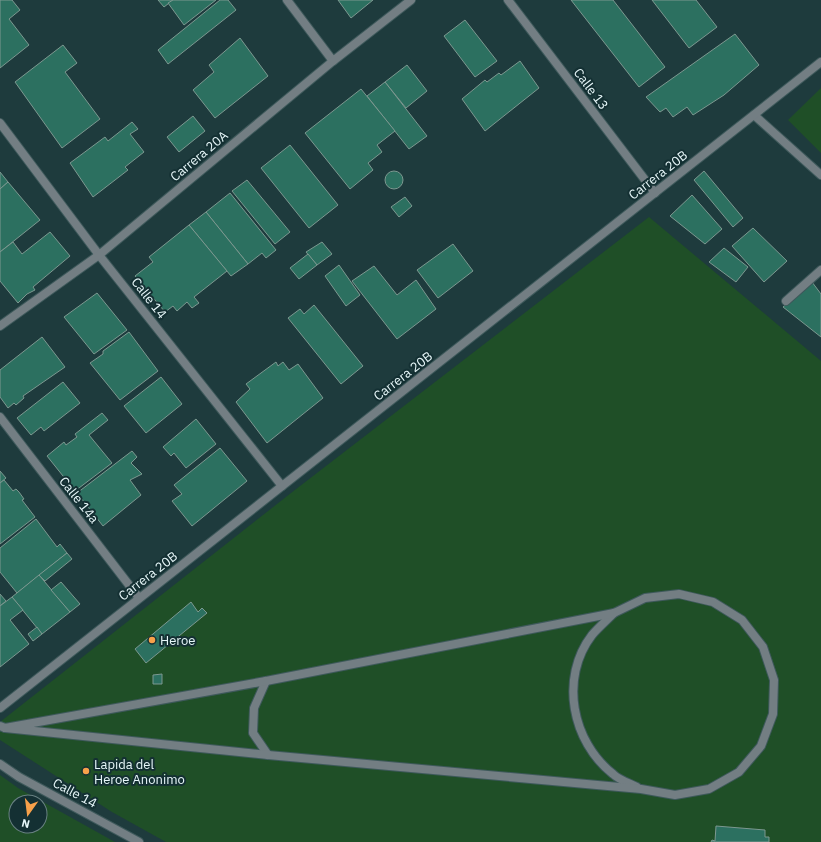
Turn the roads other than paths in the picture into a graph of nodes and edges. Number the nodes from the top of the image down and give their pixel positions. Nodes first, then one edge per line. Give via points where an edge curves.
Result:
1 (287, 0) edge
2 (410, 0) edge
3 (508, 0) edge
4 (333, 61) junction
5 (821, 62) edge
6 (754, 115) junction
7 (0, 123) edge
8 (821, 175) edge
9 (655, 193) junction
10 (99, 254) junction
11 (821, 270) edge
12 (786, 301) dead end
13 (0, 326) edge
14 (0, 417) edge
15 (282, 486) junction
16 (139, 598) junction
17 (614, 613) junction
18 (266, 681) junction
19 (0, 708) edge
20 (2, 727) edge
21 (268, 755) junction
22 (0, 764) edge
23 (641, 789) junction
24 (139, 842) edge

1 - 4 street
2 - 4 street, Carrera 20A
3 - 9 street, Calle 13
4 - 10 street, Carrera 20A
5 - 6 street, Carrera 20B
6 - 8 street
6 - 9 street, Carrera 20B
7 - 10 street, Calle 14
9 - 15 street, Carrera 20B
10 - 13 street, Carrera 20A
10 - 15 street, Calle 14
11 - 12 street
14 - 16 street, Calle 14a
15 - 16 street, Carrera 20B
16 - 19 street, Carrera 20B
17 - 18 street
17 - 23 street via 592,635 578,663 573,694 577,725 592,753 613,775
17 - 23 street via 645,598 679,594 713,602 742,620 763,647 774,680 773,714 761,746 738,772 709,789 675,795
18 - 20 street
18 - 21 street via 254,708 253,733
20 - 21 street
21 - 23 street
22 - 24 street, Calle 14

